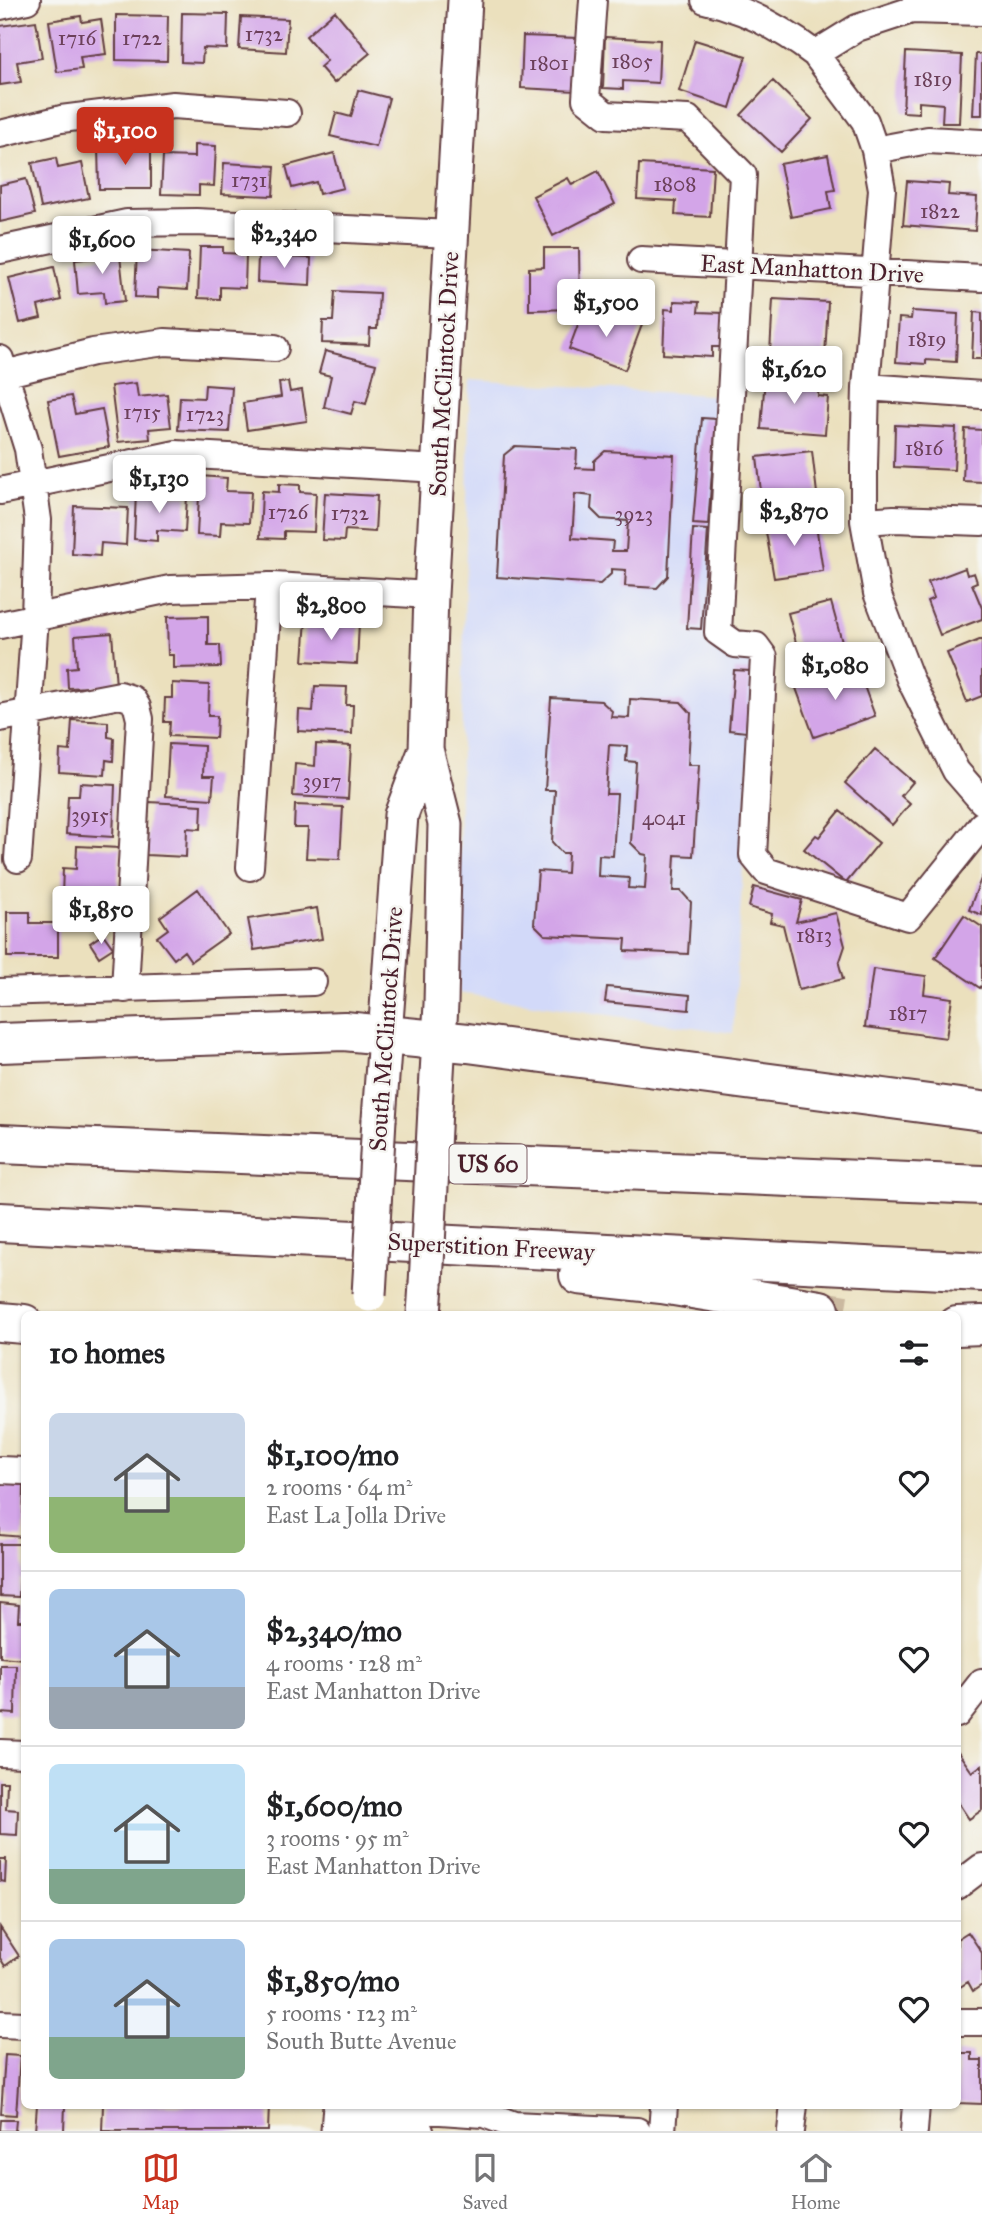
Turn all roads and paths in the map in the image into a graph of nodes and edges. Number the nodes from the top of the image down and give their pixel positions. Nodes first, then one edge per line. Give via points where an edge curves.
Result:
1 (27, 0) edge
2 (465, 0) edge
3 (593, 0) edge
4 (705, 0) edge
5 (0, 6) edge
6 (982, 12) edge
7 (815, 54) junction
8 (287, 113) dead end
9 (0, 134) edge
10 (982, 143) edge
11 (875, 150) junction
12 (451, 234) junction
13 (0, 250) edge
14 (641, 260) dead end
15 (737, 265) junction
16 (875, 272) junction
17 (982, 278) edge
18 (275, 348) dead end
19 (2, 369) edge
20 (866, 387) junction
21 (982, 395) edge
22 (439, 469) junction
23 (33, 484) junction
24 (0, 491) edge
25 (864, 521) junction
26 (982, 522) edge
27 (269, 586) junction
28 (431, 595) junction
29 (35, 618) junction
30 (0, 625) edge
31 (28, 712) junction
32 (0, 718) edge
33 (426, 749) junction
34 (982, 801) edge
35 (982, 825) edge
36 (18, 859) dead end
37 (250, 867) dead end
38 (313, 982) dead end
39 (125, 989) junction
40 (0, 992) edge
41 (384, 1035) junction
42 (439, 1041) junction
43 (0, 1043) edge
44 (982, 1111) edge
45 (0, 1144) edge
46 (980, 1185) edge
47 (0, 1222) edge
48 (61, 1224) junction
49 (982, 1272) edge
50 (369, 1305) edge
51 (425, 1306) edge
52 (820, 1310) dead end
53 (0, 1322) edge
54 (21, 1324) edge
55 (982, 1325) edge
56 (961, 1326) edge
57 (0, 1469) edge
58 (21, 1471) edge
59 (982, 1682) edge
60 (961, 1709) edge
61 (0, 1753) edge
62 (21, 1754) edge
63 (982, 1867) edge
64 (961, 1883) edge
65 (961, 2022) edge
66 (982, 2022) edge
67 (0, 2024) edge
68 (21, 2025) edge
69 (664, 2109) edge
70 (794, 2109) edge
71 (916, 2109) edge
72 (343, 2117) edge
73 (508, 2123) edge
74 (420, 2131) edge
75 (637, 2131) edge
76 (662, 2131) edge
77 (791, 2131) edge
78 (914, 2131) edge

1 - 5 street
2 - 12 main road, South McClintock Drive
3 - 15 street via 586,99 606,115 688,119 743,175
4 - 7 street via 784,30
6 - 7 street via 912,10 857,29
7 - 11 street via 865,121
8 - 9 street via 173,105 61,119
10 - 11 street via 928,140
11 - 16 street via 882,189
12 - 13 street via 127,223
12 - 22 main road, South McClintock Drive
14 - 15 street, East Manhatton Drive
15 - 16 street, East Manhatton Drive
15 - 35 street via 718,632 735,644 756,646 764,657 753,855 766,871 908,917
16 - 17 street, East Manhatton Drive
16 - 20 street
18 - 19 street via 166,342
19 - 23 street via 28,449
20 - 21 street
20 - 25 street
22 - 23 street via 176,454
22 - 28 main road, South McClintock Drive
23 - 24 street
23 - 29 street via 38,520
25 - 26 street
25 - 34 street via 877,593 910,679 956,771
27 - 28 street
27 - 29 street via 170,589
27 - 37 street
28 - 33 main road, South McClintock Drive
29 - 30 street
29 - 31 street
31 - 32 street
31 - 36 street
31 - 39 street via 120,695 138,707
33 - 41 main road, South McClintock Drive via 401,815
33 - 42 main road, South McClintock Drive via 445,824
38 - 39 street
39 - 40 street
41 - 42 highway
41 - 43 highway via 344,1031
41 - 50 main road, South McClintock Drive, bridge
42 - 44 highway
42 - 51 main road, South McClintock Drive, bridge
45 - 46 highway, US 60
47 - 48 highway, Superstition Freeway
48 - 49 highway, Superstition Freeway
48 - 52 highway via 662,1284
53 - 54 highway
55 - 56 highway
57 - 58 street
59 - 60 street
61 - 62 street
63 - 64 street
65 - 66 street
67 - 68 street
69 - 76 street
70 - 77 street
71 - 78 street
72 - 73 street via 484,2114
72 - 74 street
73 - 75 street

